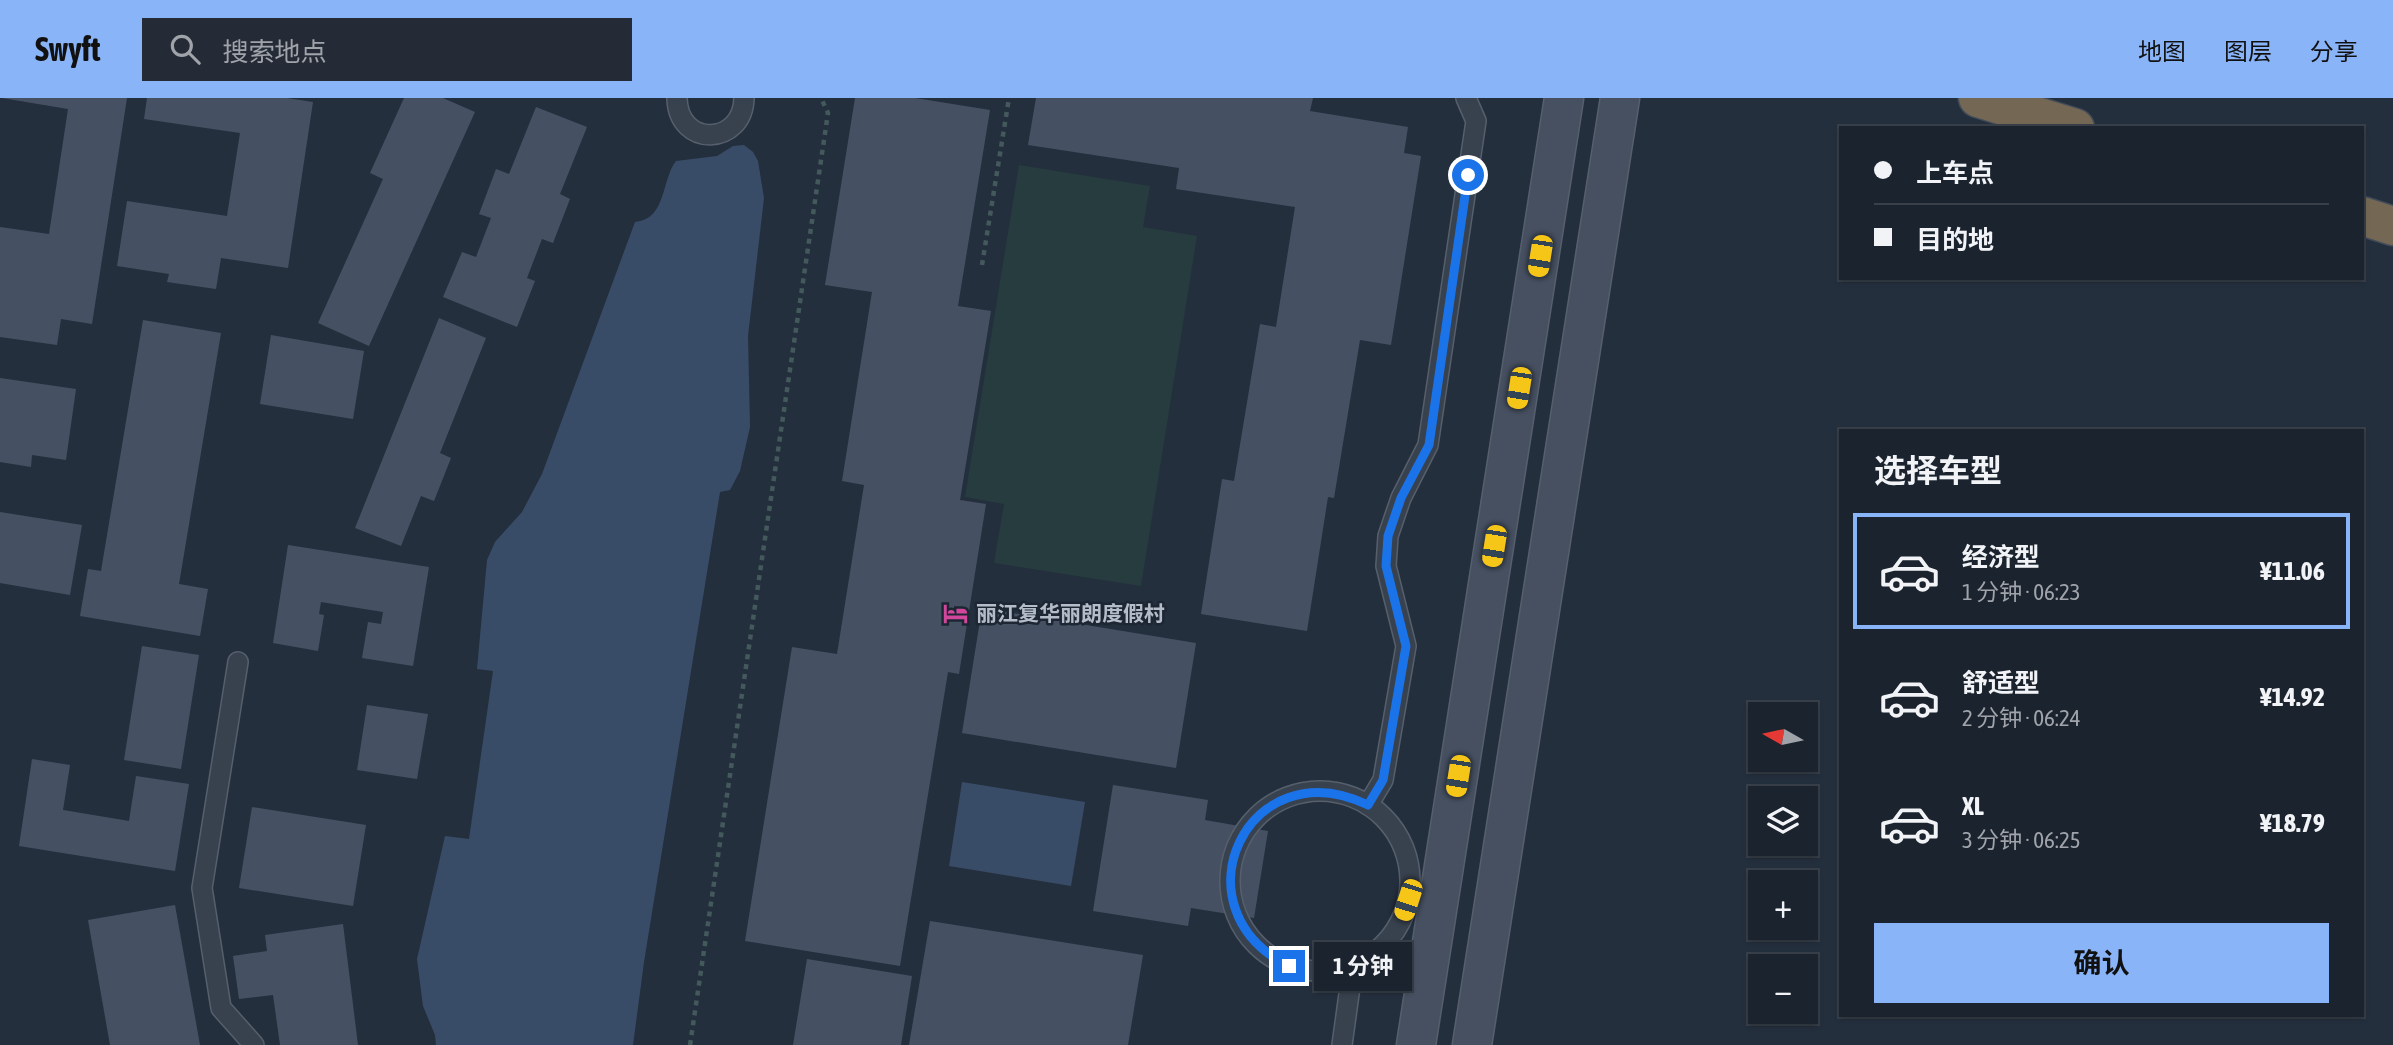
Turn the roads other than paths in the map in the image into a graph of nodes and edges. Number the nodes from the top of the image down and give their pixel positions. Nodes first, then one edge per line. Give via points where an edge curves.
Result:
1 (677, 98) edge
2 (744, 98) edge
3 (1466, 98) edge
4 (1564, 98) edge
5 (1620, 98) edge
6 (1978, 98) edge
7 (2069, 126) edge
8 (2364, 217) edge
9 (2393, 226) edge
10 (238, 662) dead end
11 (1368, 805) junction
12 (1424, 897) junction
13 (1353, 965) junction
14 (254, 1045) edge
15 (1342, 1045) edge
16 (1416, 1045) edge
17 (1472, 1045) edge

1 - 2 lane via 682,121 705,135 732,127 741,115
3 - 11 lane via 1476,121 1429,445 1401,498 1388,536 1386,566 1406,646 1383,780
4 - 12 street
5 - 17 street
6 - 7 highway
8 - 9 highway
10 - 14 lane via 202,888 221,1008
11 - 12 lane via 1398,836
11 - 13 lane via 1326,791 1283,798 1249,826 1231,866 1234,908 1254,943 1270,957 1310,971
12 - 13 lane via 1373,954
12 - 16 street
13 - 15 lane

